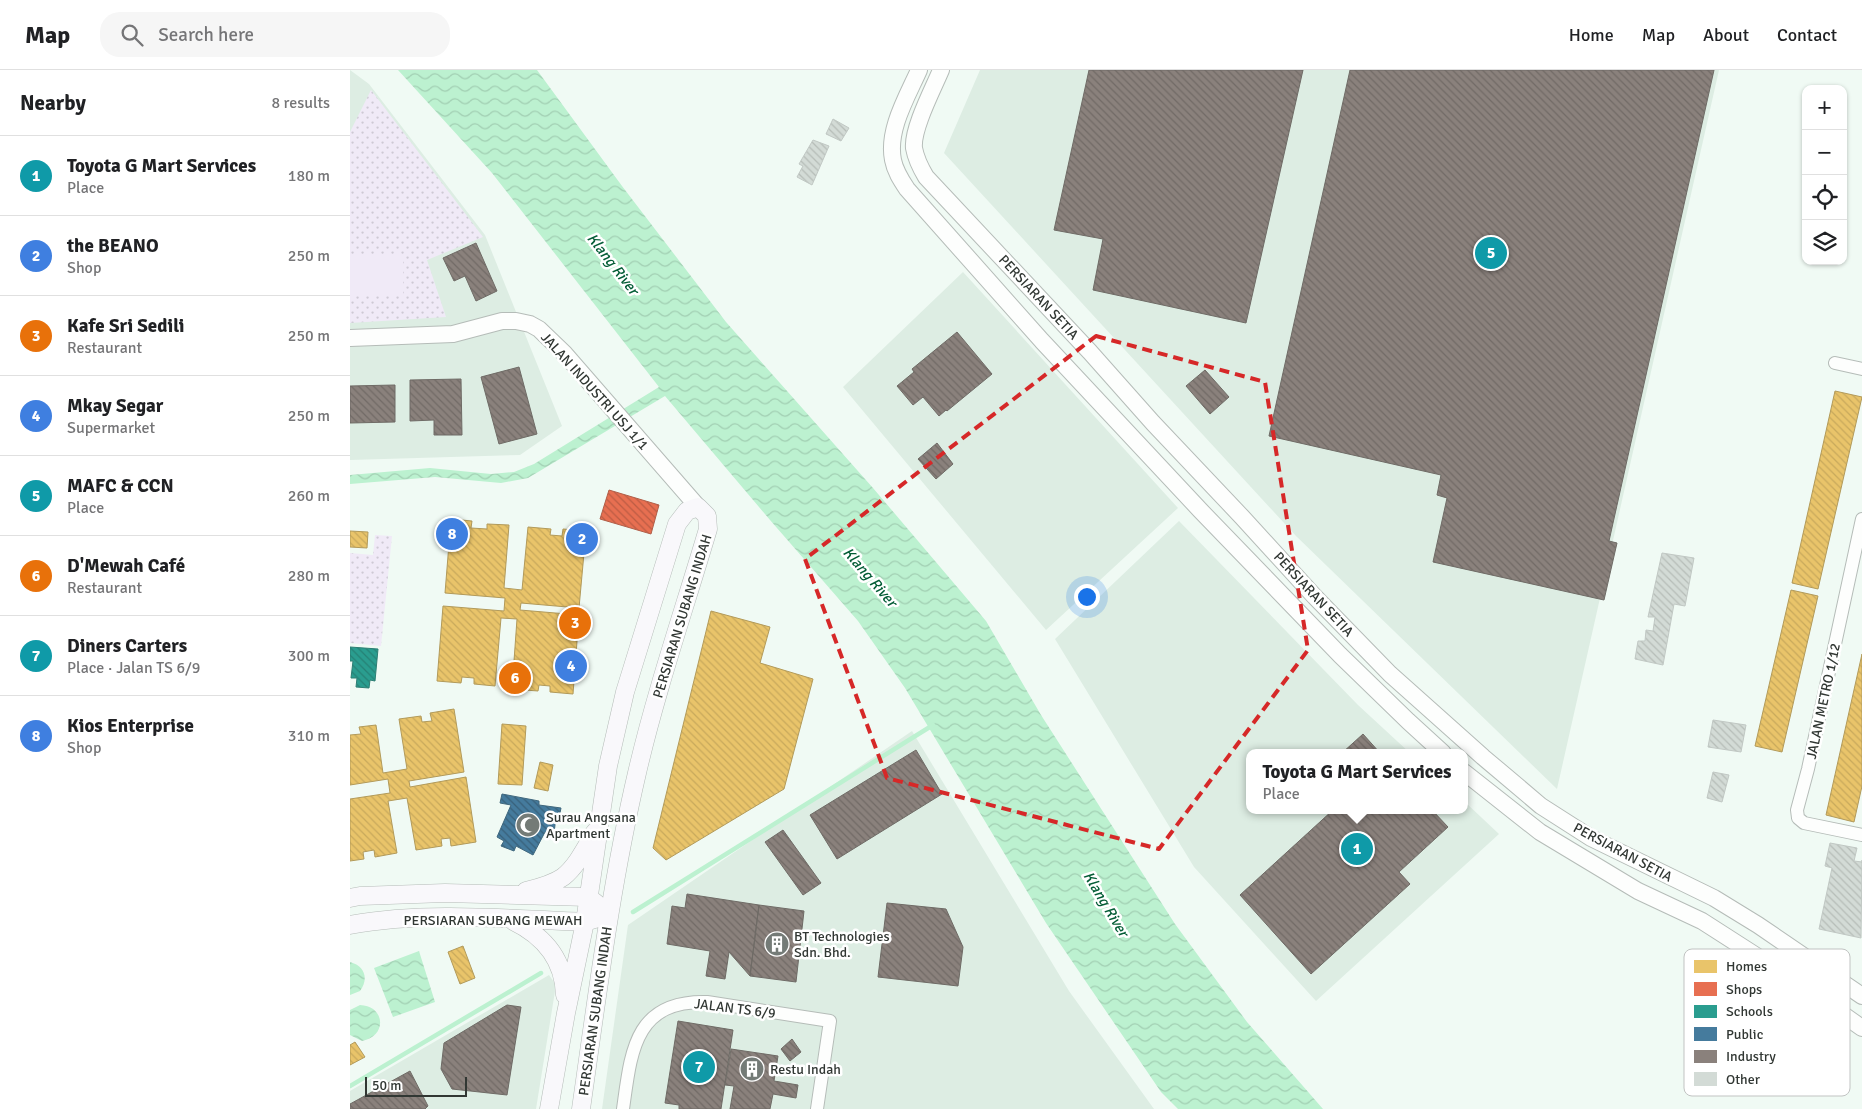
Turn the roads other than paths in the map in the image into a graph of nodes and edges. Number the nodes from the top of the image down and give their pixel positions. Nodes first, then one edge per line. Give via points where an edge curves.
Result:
1 (919, 70) edge
2 (941, 70) edge
3 (892, 152) junction
4 (915, 152) junction
5 (350, 338) edge
6 (1835, 363) dead end
7 (1862, 369) edge
8 (698, 508) junction
9 (1862, 519) edge
10 (1439, 749) edge
11 (1468, 775) edge
12 (599, 826) junction
13 (1862, 835) edge
14 (516, 894) junction
15 (588, 897) junction
16 (350, 898) edge
17 (609, 914) junction
18 (510, 919) junction
19 (585, 922) junction
20 (350, 924) edge
21 (1746, 949) edge
22 (1793, 949) edge
23 (1850, 988) edge
24 (1862, 996) edge
25 (566, 1013) junction
26 (1850, 1020) edge
27 (1862, 1028) edge
28 (549, 1109) edge
29 (581, 1109) edge
30 (623, 1109) edge
31 (817, 1109) edge

1 - 3 street, PERSIARAN SETIA via 896,124
2 - 4 street, PERSIARAN SETIA via 916,129
3 - 4 street
3 - 10 street, PERSIARAN SETIA via 898,175 907,189 1042,342 1334,648
4 - 22 street, PERSIARAN SETIA via 926,177 1390,674 1541,806 1591,838 1714,898
5 - 8 street, JALAN INDUSTRI USJ 1/1 via 452,334 502,321 530,324 564,353
6 - 7 street
8 - 12 main road, PERSIARAN SUBANG INDAH via 686,511 677,524 626,692 608,766
8 - 17 main road, PERSIARAN SUBANG INDAH via 707,516 708,530 637,772
9 - 13 street, JALAN METRO 1/12 via 1797,810 1798,818 1804,823
11 - 21 street, PERSIARAN SETIA via 1540,832 1638,891 1702,921
12 - 14 main road via 562,877
12 - 15 main road, PERSIARAN SUBANG INDAH
14 - 15 main road, PERSIARAN SUBANG MEWAH
14 - 16 main road, PERSIARAN SUBANG MEWAH via 445,893
15 - 17 main road, PERSIARAN SUBANG MEWAH
15 - 19 main road, PERSIARAN SUBANG INDAH
17 - 19 main road, PERSIARAN SUBANG MEWAH
17 - 29 main road, PERSIARAN SUBANG INDAH
18 - 19 main road, PERSIARAN SUBANG MEWAH
18 - 20 main road, PERSIARAN SUBANG MEWAH via 418,918
18 - 25 main road via 528,928 546,944 560,965
19 - 25 main road, PERSIARAN SUBANG INDAH
23 - 24 street, PERSIARAN SETIA
25 - 28 main road, PERSIARAN SUBANG INDAH
26 - 27 street, PERSIARAN SETIA
30 - 31 street, JALAN TS 6/9 via 629,1066 635,1044 645,1026 657,1013 690,1001 830,1021

